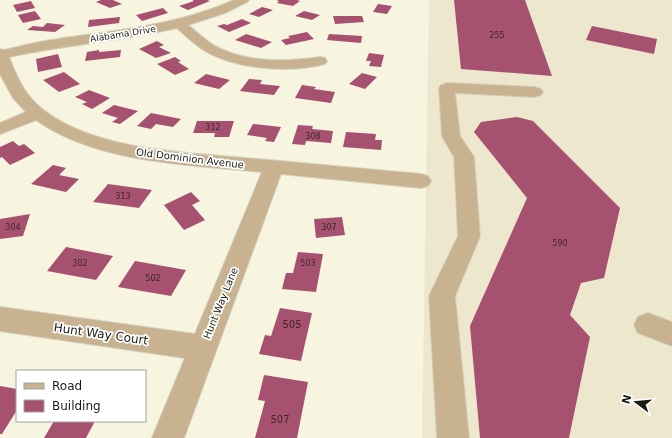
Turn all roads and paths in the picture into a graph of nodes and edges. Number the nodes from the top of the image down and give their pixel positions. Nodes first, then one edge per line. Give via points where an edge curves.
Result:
1 (243, 0) edge
2 (180, 24) junction
3 (0, 54) edge
4 (320, 61) dead end
5 (535, 92) dead end
6 (37, 113) junction
7 (0, 129) edge
8 (273, 168) junction
9 (421, 181) dead end
10 (0, 319) edge
11 (202, 348) junction
12 (168, 438) edge
13 (453, 438) edge

1 - 2 street, Alabama Drive via 218,12
2 - 3 street, Alabama Drive
2 - 4 street via 209,48 228,56 285,65
3 - 6 street, Old Dominion Avenue via 13,86
5 - 13 street via 447,88 450,136 464,157 469,236 442,296
6 - 7 street
6 - 8 street, Old Dominion Avenue via 77,134 136,152
8 - 9 street, Old Dominion Avenue
8 - 11 street, Hunt Way Lane
10 - 11 street, Hunt Way Court
11 - 12 street, Hunt Way Lane

